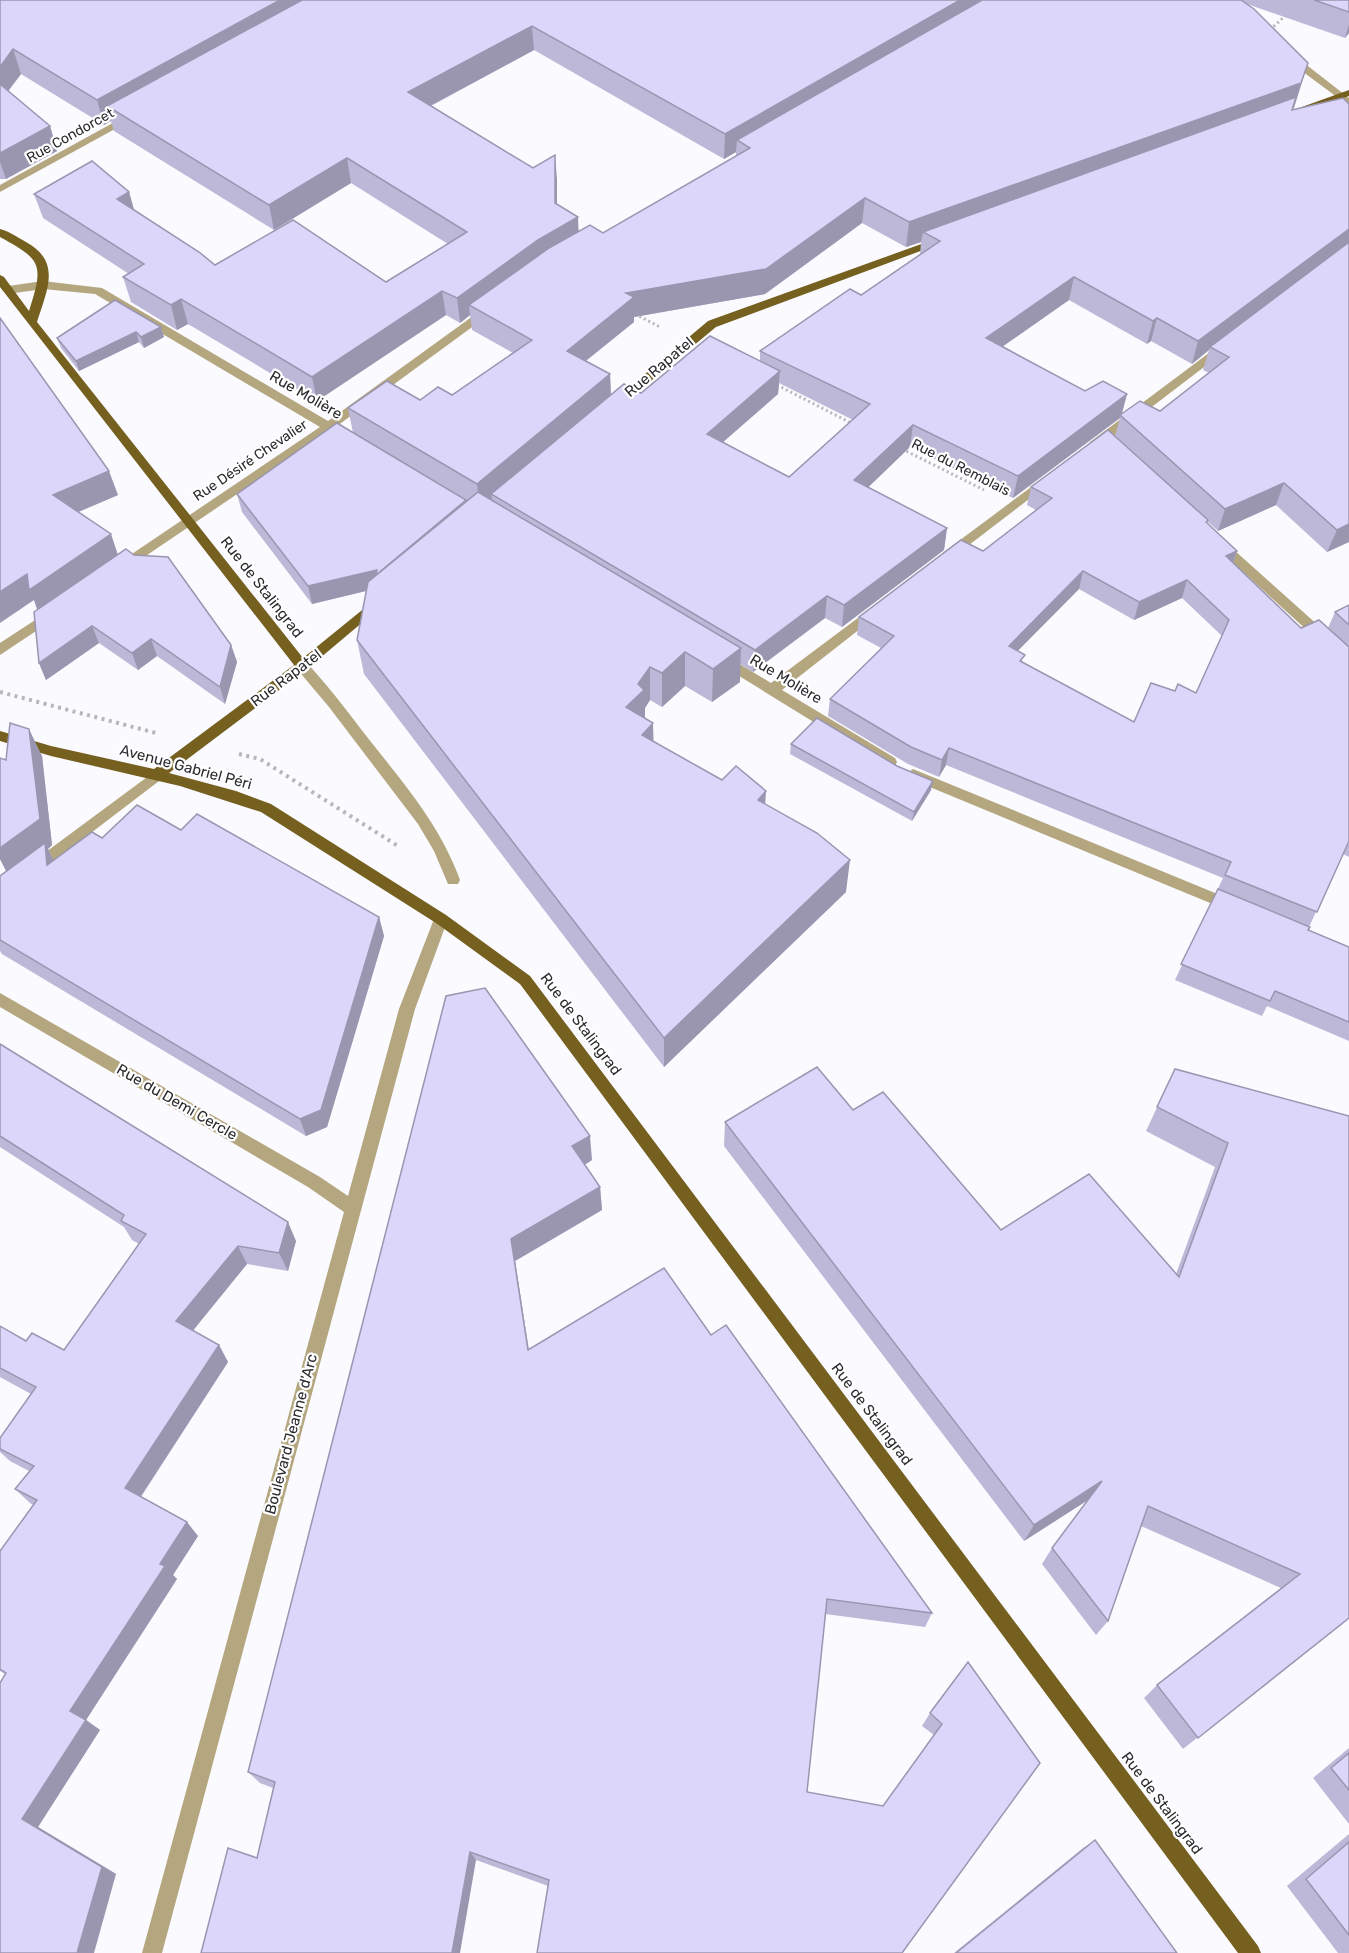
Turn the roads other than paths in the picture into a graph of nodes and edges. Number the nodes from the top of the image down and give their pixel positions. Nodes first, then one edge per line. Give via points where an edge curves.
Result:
1 (1263, 37) edge
2 (1346, 97) edge
3 (145, 109) edge
4 (1283, 116) edge
5 (0, 189) edge
6 (0, 232) edge
7 (947, 238) edge
8 (0, 279) edge
9 (43, 285) junction
10 (8, 290) junction
11 (499, 303) edge
12 (31, 322) junction
13 (1235, 338) edge
14 (611, 408) edge
15 (328, 427) junction
16 (361, 446) edge
17 (1085, 452) edge
18 (1058, 472) edge
19 (187, 521) junction
20 (1211, 537) edge
21 (938, 563) edge
22 (115, 571) edge
23 (385, 598) edge
24 (881, 606) edge
25 (58, 610) edge
26 (0, 650) edge
27 (712, 654) edge
28 (1349, 661) edge
29 (302, 666) junction
30 (772, 690) junction
31 (0, 736) edge
32 (159, 774) junction
33 (28, 873) edge
34 (453, 880) dead end
35 (1251, 913) edge
36 (441, 919) junction
37 (0, 999) edge
38 (352, 1208) junction
39 (152, 1953) edge
40 (1251, 1953) edge

1 - 2 street
2 - 4 main road
3 - 5 street, Rue Condorcet
6 - 9 main road via 32,250 44,267
7 - 14 main road, Rue Rapatel via 712,324
8 - 10 main road, Rue de Stalingrad
9 - 10 street, Rue Molière
9 - 12 main road
9 - 15 street, Rue Molière via 98,291
10 - 12 main road, Rue de Stalingrad
11 - 15 street, Rue Désiré Chevalier
12 - 19 main road, Rue de Stalingrad
13 - 17 street via 1106,442
15 - 16 street, Rue Molière
15 - 19 street, Rue Désiré Chevalier
18 - 21 street
19 - 22 street, Rue Désiré Chevalier
19 - 29 main road, Rue de Stalingrad
20 - 28 street
23 - 29 main road, Rue Rapatel
24 - 30 street
25 - 26 street
27 - 30 street, Rue Molière
29 - 32 main road, Rue Rapatel
29 - 34 street, Rue de Stalingrad via 423,820 446,857
30 - 35 street, Rue Molière via 902,770
31 - 32 main road, Avenue Gabriel Péri
32 - 33 street, Rue Rapatel
32 - 36 main road, Avenue Gabriel Péri via 266,808
36 - 38 street, Boulevard Jeanne d'Arc via 407,1009
36 - 40 main road, Rue de Stalingrad via 533,989
37 - 38 street, Rue du Demi Cercle
38 - 39 street, Boulevard Jeanne d'Arc

